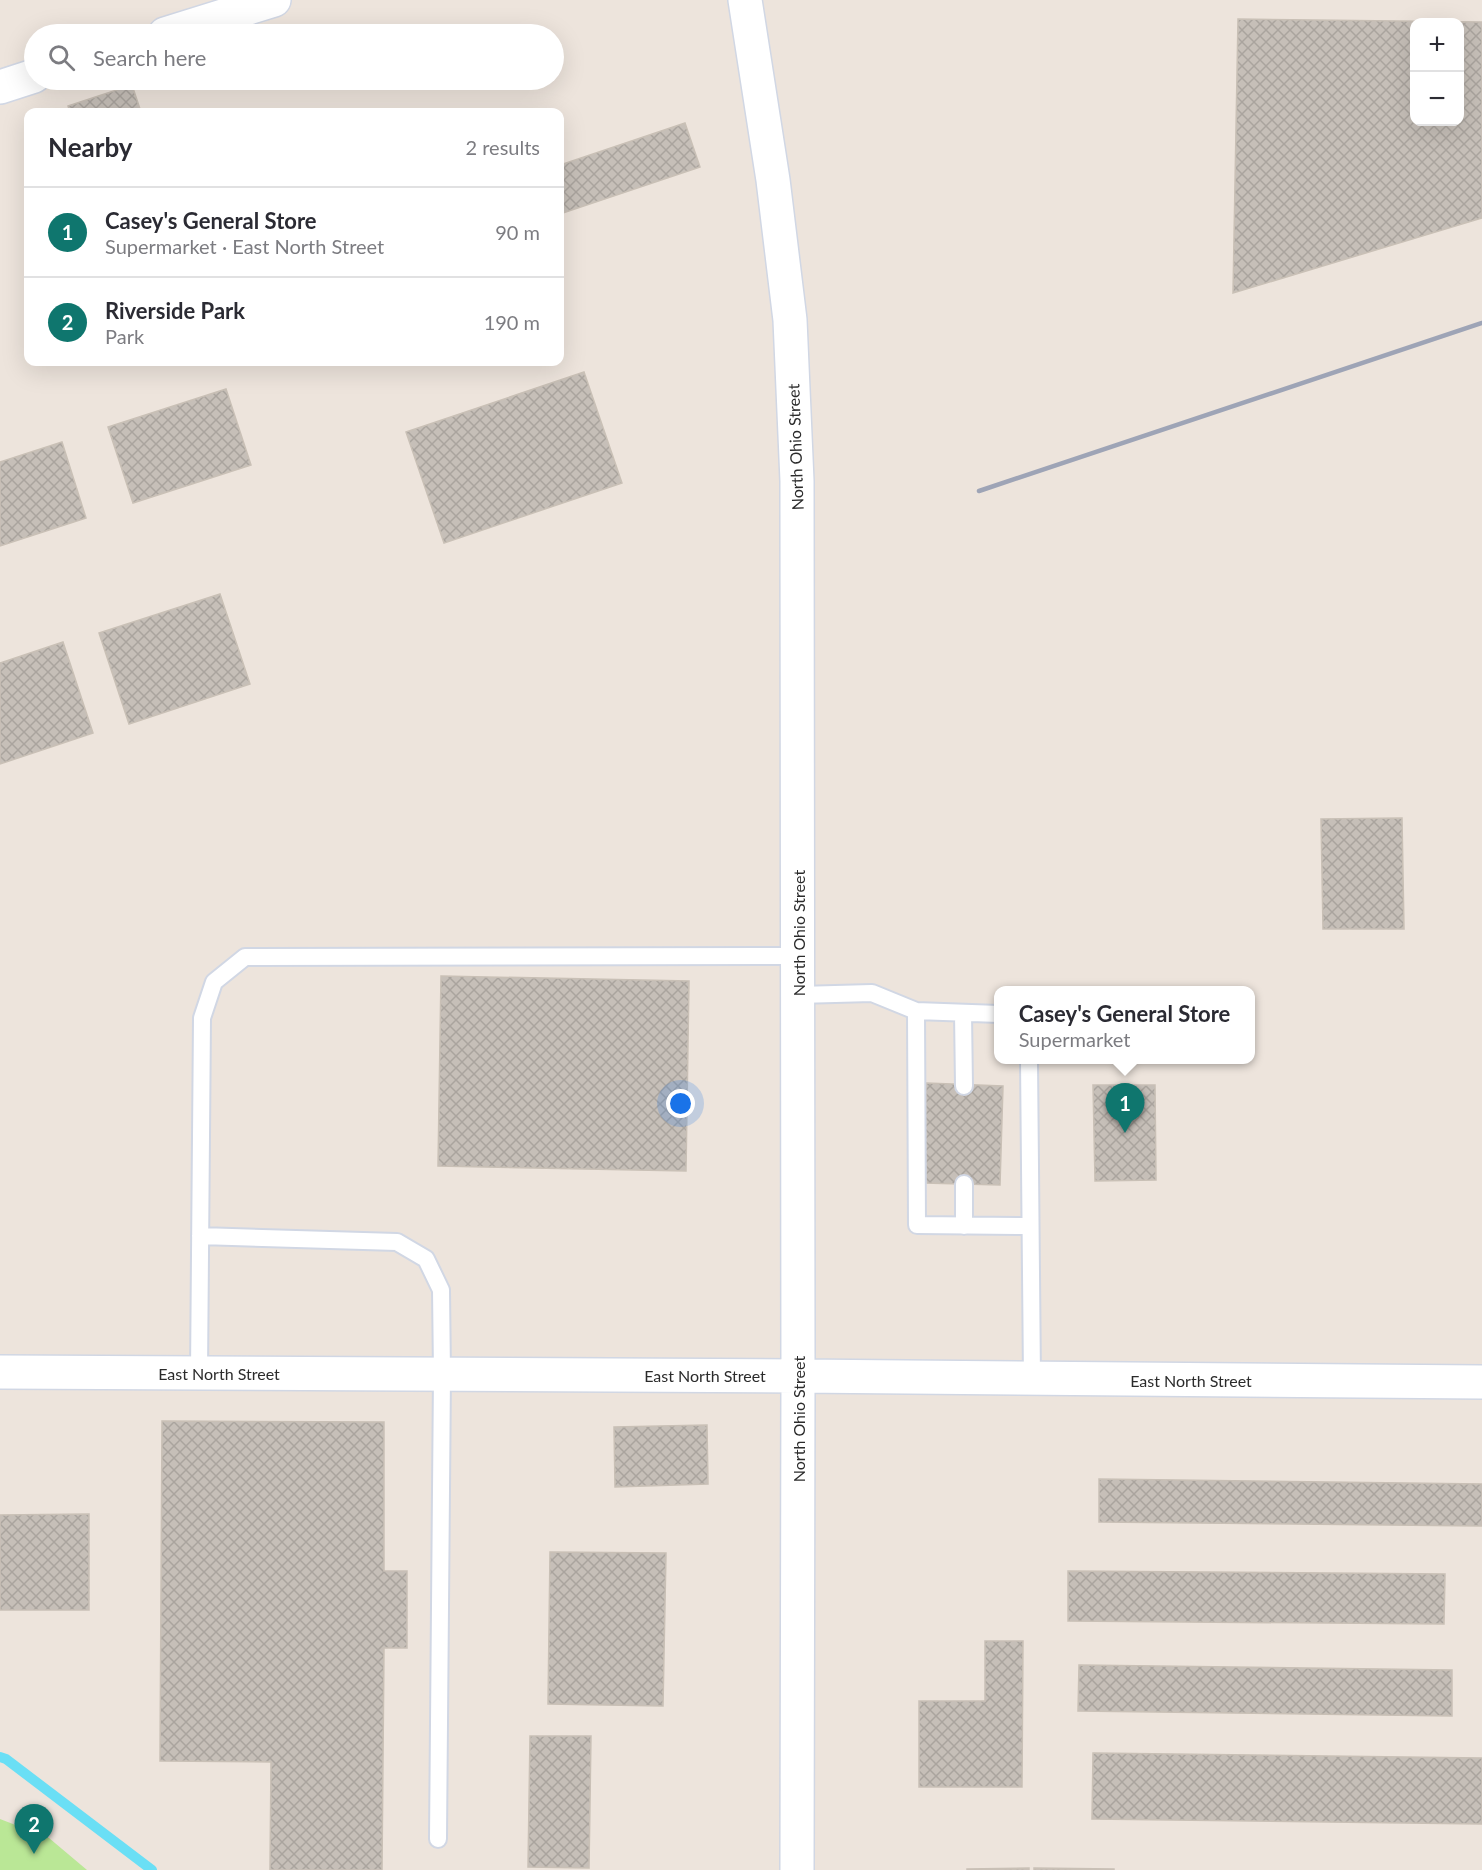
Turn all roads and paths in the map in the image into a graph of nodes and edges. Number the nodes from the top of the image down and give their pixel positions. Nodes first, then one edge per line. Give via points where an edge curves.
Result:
1 (274, 0) edge
2 (745, 0) edge
3 (197, 24) edge
4 (24, 79) edge
5 (0, 87) edge
6 (798, 956) junction
7 (798, 995) junction
8 (916, 1011) junction
9 (963, 1013) junction
10 (994, 1014) edge
11 (1029, 1064) edge
12 (964, 1086) dead end
13 (964, 1184) dead end
14 (964, 1226) junction
15 (1029, 1226) junction
16 (200, 1236) junction
17 (0, 1372) edge
18 (199, 1373) junction
19 (442, 1374) junction
20 (798, 1376) junction
21 (1032, 1379) junction
22 (1482, 1382) edge
23 (438, 1839) dead end
24 (797, 1870) edge

1 - 3 main road
2 - 6 main road, North Ohio Street via 790,320 797,481
4 - 5 main road
6 - 7 main road, North Ohio Street
6 - 16 lane via 244,957 214,982 202,1018
7 - 8 lane via 872,993
7 - 20 main road, North Ohio Street
8 - 9 lane
8 - 14 lane via 916,1225
9 - 10 lane
9 - 12 lane
11 - 15 lane
13 - 14 lane
14 - 15 lane
15 - 21 lane
16 - 18 lane
16 - 19 lane via 397,1242 426,1259 441,1290
17 - 18 main road, East North Street
18 - 19 main road, East North Street
19 - 20 main road, East North Street
19 - 23 lane
20 - 21 main road, East North Street
20 - 24 main road, North Ohio Street
21 - 22 main road, East North Street

